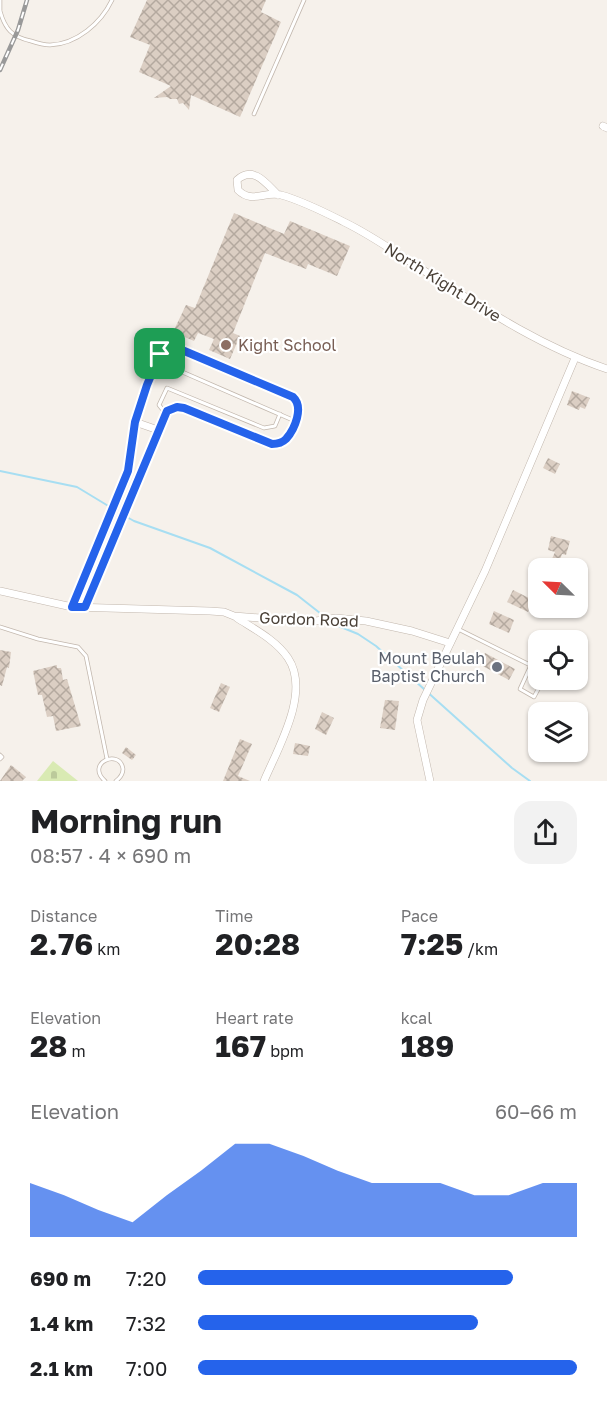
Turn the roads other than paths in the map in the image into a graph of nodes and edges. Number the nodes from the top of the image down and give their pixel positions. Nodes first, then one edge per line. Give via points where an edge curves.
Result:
1 (0, 0) edge
2 (112, 0) edge
3 (304, 0) edge
4 (0, 10) edge
5 (254, 114) dead end
6 (278, 195) junction
7 (575, 358) junction
8 (157, 361) junction
9 (607, 369) edge
10 (166, 414) junction
11 (280, 414) junction
12 (295, 421) junction
13 (135, 422) junction
14 (158, 430) junction
15 (0, 591) edge
16 (72, 607) junction
17 (85, 607) junction
18 (234, 616) junction
19 (0, 627) edge
20 (458, 629) junction
21 (450, 643) junction
22 (528, 664) edge
23 (528, 672) edge
24 (538, 690) edge
25 (107, 759) junction
26 (105, 781) edge
27 (116, 781) edge
28 (264, 781) edge
29 (430, 781) edge

1 - 4 lane
2 - 4 lane via 99,21 88,29 75,38 50,45 15,36 3,24
3 - 5 lane
6 - 6 street, North Kight Drive via 244,196 237,190 237,180 249,173 259,176
6 - 7 street, North Kight Drive via 363,232 479,306
7 - 9 street, North Kight Drive
7 - 20 street
8 - 11 lane
8 - 12 lane via 164,350 175,348 293,397 299,405
8 - 13 lane
10 - 11 lane via 159,405 167,388 264,429 275,426
10 - 12 lane via 171,408 184,408 272,444 286,439
10 - 14 lane
11 - 12 lane
13 - 14 street
13 - 16 street via 128,471
14 - 17 street
15 - 16 street, Gordon Road
16 - 17 street, Gordon Road
17 - 18 street, Gordon Road via 210,611
18 - 21 street, Gordon Road via 309,622 336,618 366,621
18 - 28 street via 276,645 293,671 296,688 292,711
19 - 25 lane via 78,648 86,656
20 - 21 street
20 - 22 lane
21 - 29 street via 417,720
23 - 24 lane via 520,689 534,697
25 - 26 lane via 99,768
25 - 27 lane via 118,761 122,767 122,775

